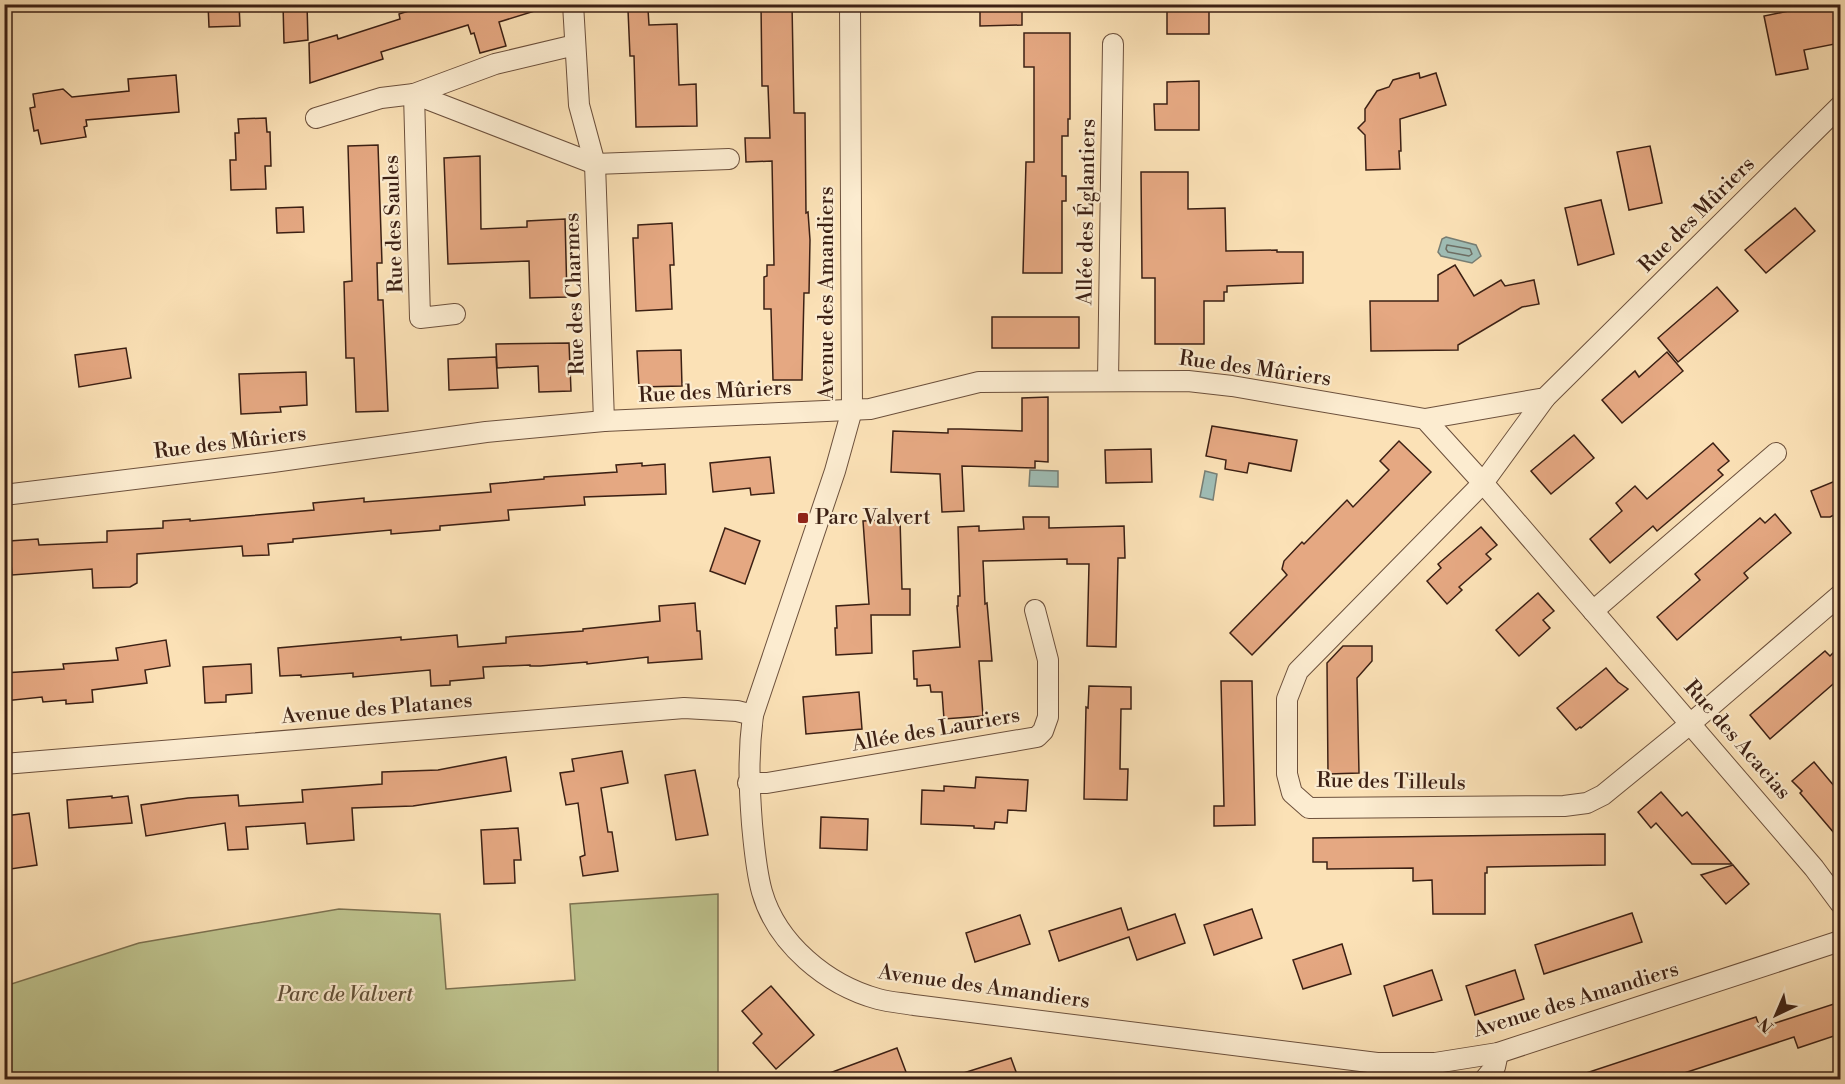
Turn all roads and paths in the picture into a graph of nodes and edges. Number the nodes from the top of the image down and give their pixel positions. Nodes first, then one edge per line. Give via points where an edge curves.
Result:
1 (573, 4) edge
2 (850, 4) edge
3 (1113, 44) dead end
4 (574, 45) junction
5 (414, 94) junction
6 (1840, 106) edge
7 (316, 118) dead end
8 (729, 159) dead end
9 (595, 164) junction
10 (455, 314) dead end
11 (1108, 381) junction
12 (1545, 398) junction
13 (852, 410) junction
14 (1425, 419) junction
15 (604, 421) junction
16 (1776, 453) dead end
17 (1483, 483) junction
18 (4, 495) edge
19 (1840, 596) edge
20 (1035, 610) dead end
21 (1593, 611) junction
22 (753, 715) junction
23 (1690, 724) junction
24 (4, 764) edge
25 (748, 783) junction
26 (1840, 903) edge
27 (1840, 941) edge
28 (1498, 1053) junction
29 (1484, 1080) edge

1 - 4 street, Rue des Charmes
2 - 13 street, Avenue des Amandiers
3 - 11 street, Allée des Églantiers
4 - 5 street via 495,64
4 - 9 street, Rue des Charmes via 579,105
5 - 7 street via 381,98
5 - 9 street
5 - 10 street, Rue des Saules via 420,318
6 - 12 street, Rue des Mûriers
8 - 9 street
9 - 15 street, Rue des Charmes
11 - 13 street, Rue des Mûriers via 980,382
11 - 14 street, Rue des Mûriers via 1188,381 1232,386
12 - 14 street, Rue des Mûriers
12 - 17 street, Rue des Tilleuls
13 - 15 street, Rue des Mûriers
13 - 22 street, Avenue des Amandiers
14 - 17 street
15 - 18 street, Rue des Mûriers via 486,432
16 - 21 street
17 - 21 street, Rue des Acacias
17 - 23 street, Rue des Tilleuls via 1298,670 1287,699 1287,774 1292,793 1310,808 1587,803 1603,795
19 - 23 street, Rue des Tilleuls
20 - 25 street, Allée des Lauriers via 1048,660 1048,717 1037,736 767,783
21 - 23 street, Rue des Acacias
22 - 24 street, Avenue des Platanes via 684,708
22 - 25 street, Avenue des Amandiers
23 - 26 street, Rue des Acacias via 1815,868
25 - 28 street, Avenue des Amandiers via 762,892 774,919 792,945 815,967 840,984 878,999 1377,1063 1435,1063
27 - 28 street, Avenue des Amandiers
28 - 29 street via 1495,1067

